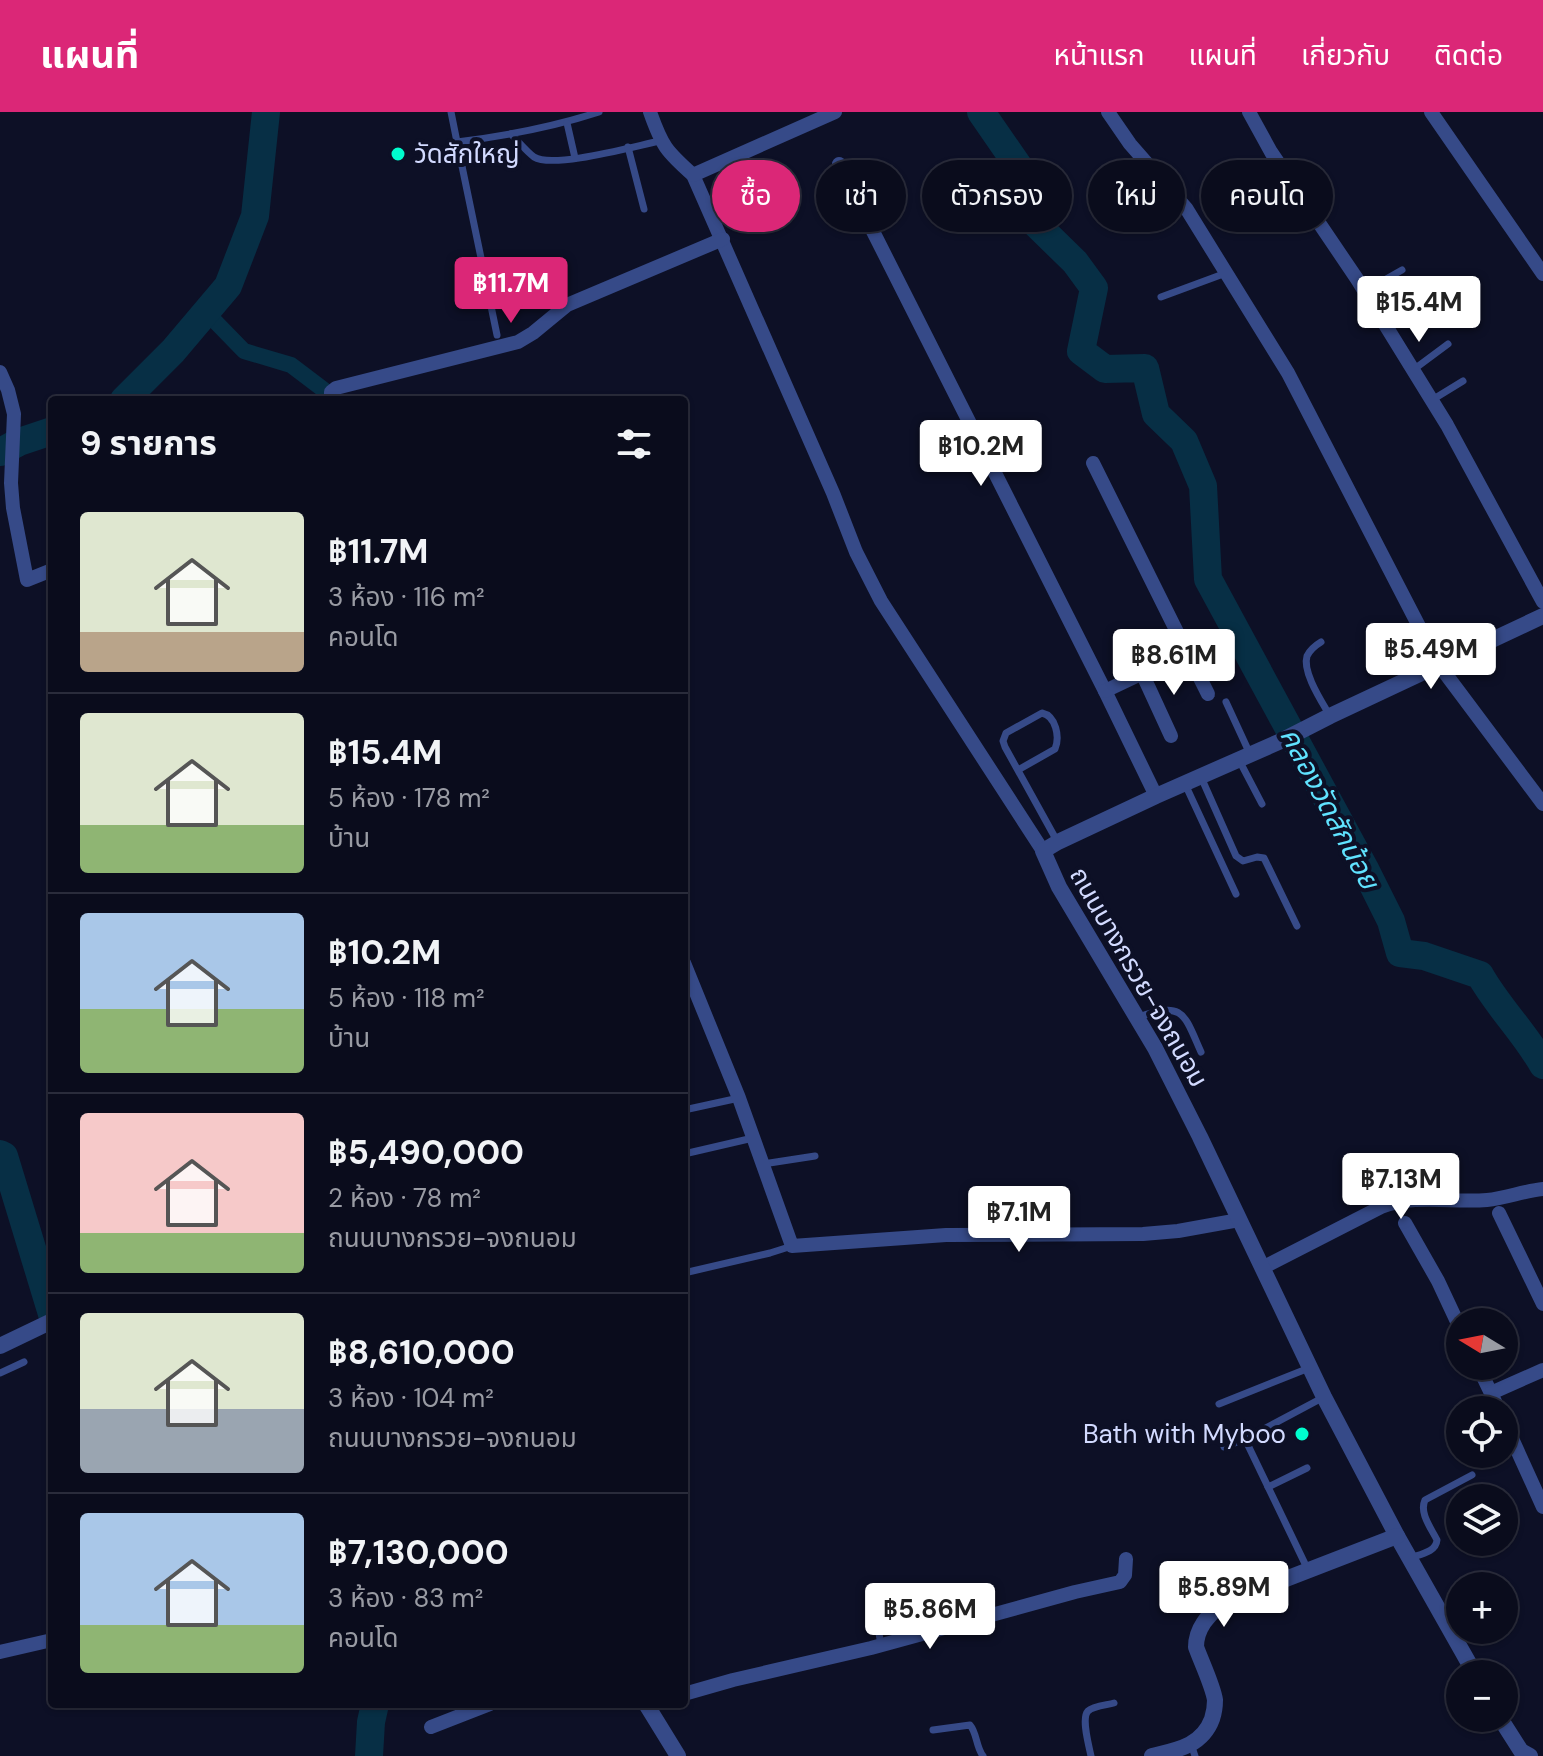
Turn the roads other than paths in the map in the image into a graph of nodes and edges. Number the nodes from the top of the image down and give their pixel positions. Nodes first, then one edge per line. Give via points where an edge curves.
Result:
1 (451, 112) edge
2 (599, 112) edge
3 (650, 112) edge
4 (835, 112) edge
5 (1108, 112) edge
6 (1249, 112) edge
7 (1431, 112) edge
8 (567, 123) junction
9 (511, 134) junction
10 (660, 141) junction
11 (457, 142) junction
12 (628, 147) junction
13 (575, 158) junction
14 (693, 175) junction
15 (644, 209) dead end
16 (873, 232) edge
17 (723, 239) junction
18 (1402, 270) dead end
19 (1226, 273) junction
20 (1543, 274) edge
21 (1364, 291) junction
22 (1161, 297) dead end
23 (497, 335) dead end
24 (1448, 344) dead end
25 (1413, 370) junction
26 (0, 372) edge
27 (1463, 381) dead end
28 (331, 396) edge
29 (1432, 400) junction
30 (1093, 463) dead end
31 (48, 572) edge
32 (1543, 602) edge
33 (1543, 616) edge
34 (1321, 642) dead end
35 (1187, 652) junction
36 (1439, 665) junction
37 (1142, 673) junction
38 (1105, 691) junction
39 (1208, 694) dead end
40 (1226, 702) dead end
41 (1330, 716) junction
42 (1171, 736) dead end
43 (1244, 757) junction
44 (1018, 770) junction
45 (1201, 777) junction
46 (1185, 784) junction
47 (1156, 796) junction
48 (1262, 804) dead end
49 (1543, 804) edge
50 (1058, 842) junction
51 (1043, 851) junction
52 (1236, 894) dead end
53 (1297, 926) dead end
54 (688, 973) edge
55 (1139, 1017) junction
56 (1201, 1052) dead end
57 (739, 1098) junction
58 (688, 1109) edge
59 (753, 1138) junction
60 (688, 1153) edge
61 (815, 1156) dead end
62 (763, 1164) junction
63 (1543, 1189) edge
64 (1499, 1213) dead end
65 (1239, 1220) junction
66 (1405, 1223) dead end
67 (792, 1246) junction
68 (1262, 1268) junction
69 (688, 1272) edge
70 (1543, 1304) edge
71 (1451, 1308) edge
72 (48, 1323) edge
73 (0, 1346) edge
74 (24, 1362) dead end
75 (1309, 1368) junction
76 (1543, 1370) edge
77 (0, 1373) edge
78 (1485, 1380) edge
79 (1491, 1393) junction
80 (1492, 1396) edge
81 (1324, 1397) junction
82 (1219, 1404) dead end
83 (1245, 1439) junction
84 (1224, 1447) dead end
85 (1518, 1452) edge
86 (1307, 1468) dead end
87 (1472, 1475) dead end
88 (1268, 1487) junction
89 (1543, 1507) edge
90 (1397, 1536) junction
91 (1410, 1558) junction
92 (1126, 1559) dead end
93 (1308, 1570) junction
94 (874, 1604) dead end
95 (48, 1641) edge
96 (881, 1645) junction
97 (0, 1652) edge
98 (1467, 1660) edge
99 (688, 1693) edge
100 (1114, 1703) dead end
101 (480, 1708) edge
102 (650, 1708) edge
103 (431, 1727) dead end
104 (933, 1730) dead end
105 (1509, 1732) edge
106 (1193, 1750) edge
107 (678, 1756) edge
108 (983, 1756) edge
109 (1091, 1756) edge
110 (1152, 1756) edge
111 (1530, 1756) edge

1 - 11 lane
2 - 8 lane
3 - 10 street
4 - 14 street
5 - 19 street via 1186,208
6 - 21 street
7 - 20 street
8 - 9 lane
8 - 13 lane
9 - 11 lane
9 - 13 lane via 535,158
10 - 12 lane
10 - 14 street
11 - 23 lane
12 - 13 lane
12 - 15 lane
14 - 17 street
16 - 38 street
17 - 28 street via 567,305 518,342 336,388
17 - 51 street via 881,601
18 - 21 lane
19 - 22 lane
19 - 36 street via 1288,373
21 - 25 street
24 - 25 lane
25 - 29 street
26 - 31 street via 14,414 11,483 27,580
27 - 29 lane
29 - 32 street
30 - 35 street
33 - 36 street, ถนนบางกรวย-จงถนอม
34 - 41 lane via 1307,656 1307,673
35 - 37 street
35 - 39 street
36 - 41 street, ถนนบางกรวย-จงถนอม
36 - 49 street
37 - 38 street
37 - 42 street
38 - 47 street
40 - 43 lane
41 - 43 street, ถนนบางกรวย-จงถนอม
43 - 45 street, ถนนบางกรวย-จงถนอม
43 - 48 lane
44 - 44 lane via 1003,741 1006,733 1047,714 1059,739 1055,749
44 - 50 lane
45 - 46 street, ถนนบางกรวย-จงถนอม
45 - 53 lane via 1236,856 1243,861 1264,858
46 - 47 street, ถนนบางกรวย-จงถนอม
46 - 52 lane
47 - 50 street, ถนนบางกรวย-จงถนอม
50 - 51 street, ถนนบางกรวย-จงถนอม
51 - 55 street, ถนนบางกรวย-จงถนอม via 1059,887
54 - 57 street
55 - 56 lane via 1179,1012
55 - 65 street, ถนนบางกรวย-จงถนอม
57 - 58 lane
57 - 59 street
59 - 60 lane
59 - 62 street
61 - 62 lane
62 - 67 street
63 - 68 street via 1486,1200 1394,1203
64 - 70 street
65 - 67 street via 1143,1234 957,1235
65 - 68 street, ถนนบางกรวย-จงถนอม
66 - 71 street
67 - 69 lane
68 - 75 street, ถนนบางกรวย-จงถนอม
72 - 73 street
74 - 77 lane
75 - 81 street, ถนนบางกรวย-จงถนอม
75 - 82 lane
76 - 79 street
78 - 79 street
79 - 80 street
81 - 83 lane
81 - 90 street, ถนนบางกรวย-จงถนอม
83 - 84 lane
83 - 88 lane
85 - 89 street
86 - 88 lane
87 - 91 lane via 1422,1504 1437,1544
88 - 93 lane
90 - 91 street, ถนนบางกรวย-จงถนอม
90 - 93 street
91 - 98 street, ถนนบางกรวย-จงถนอม
92 - 96 street via 1120,1582
93 - 106 street via 1221,1604 1207,1617 1196,1647 1215,1700
94 - 96 lane
95 - 97 street
96 - 99 street
100 - 109 lane via 1086,1713
101 - 103 street
102 - 107 street
104 - 108 lane via 970,1725
105 - 111 street
106 - 110 street

